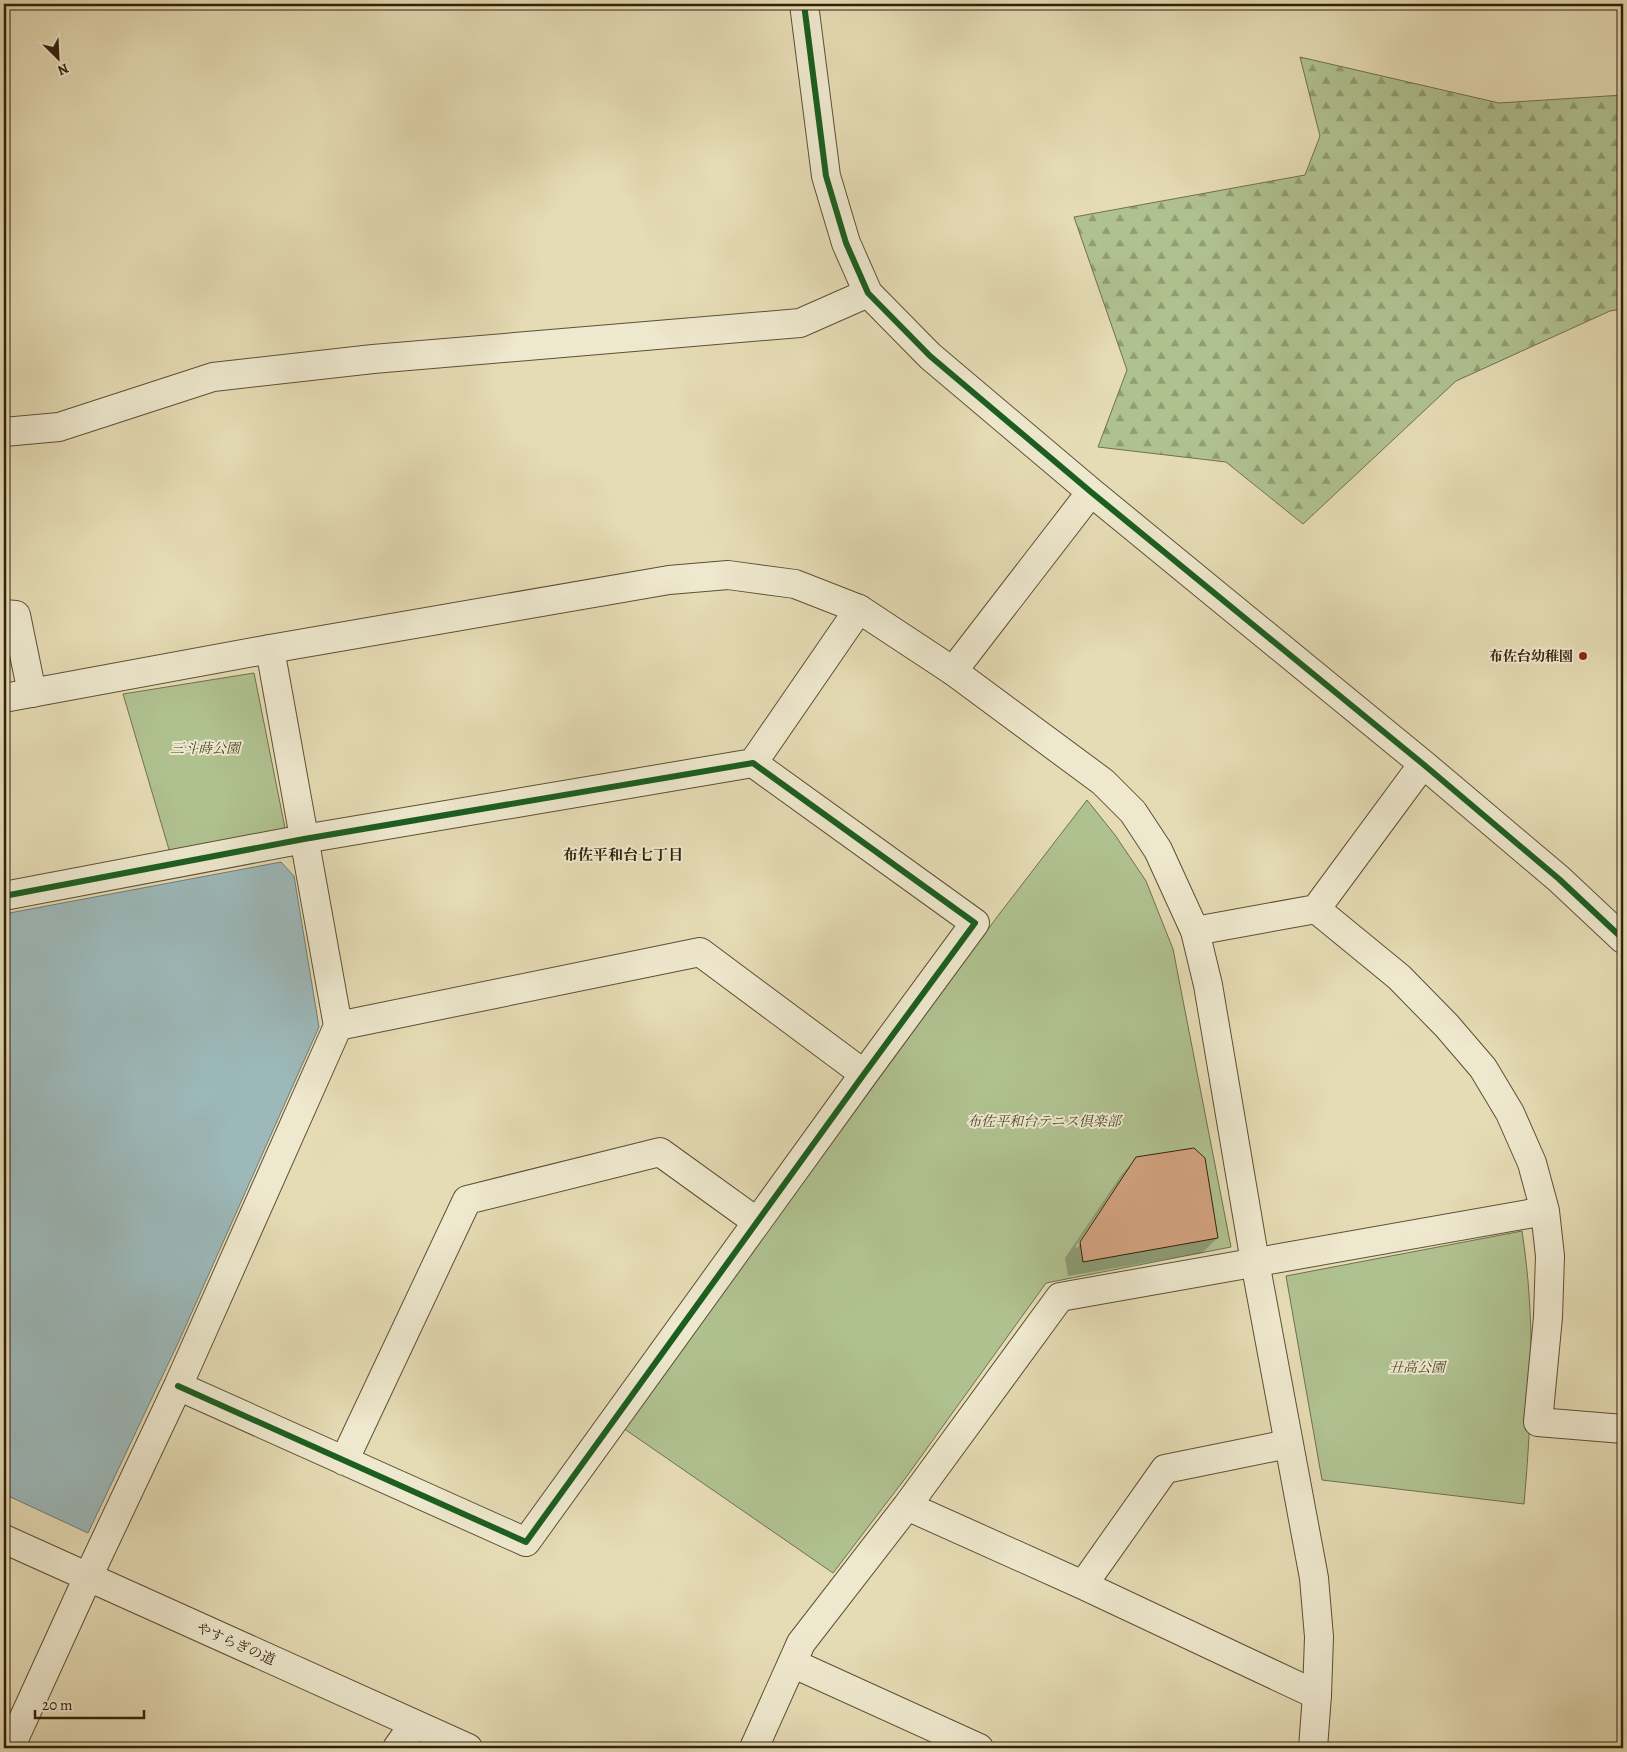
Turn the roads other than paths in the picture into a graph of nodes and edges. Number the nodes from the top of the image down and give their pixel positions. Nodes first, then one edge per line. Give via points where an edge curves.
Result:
1 (804, 4) edge
2 (868, 293) junction
3 (4, 432) edge
4 (1091, 492) junction
5 (860, 609) junction
6 (4, 614) edge
7 (270, 649) junction
8 (953, 671) junction
9 (32, 693) junction
10 (4, 698) edge
11 (753, 763) junction
12 (1423, 764) junction
13 (304, 838) junction
14 (4, 896) edge
15 (1316, 909) junction
16 (1195, 931) junction
17 (1623, 939) edge
18 (338, 1026) junction
19 (864, 1074) junction
20 (1545, 1211) junction
21 (757, 1222) junction
22 (1255, 1262) junction
23 (178, 1386) junction
24 (1623, 1429) edge
25 (1288, 1444) junction
26 (344, 1461) junction
27 (907, 1506) junction
28 (4, 1539) edge
29 (88, 1578) junction
30 (1083, 1585) junction
31 (792, 1663) junction
32 (1317, 1695) junction
33 (414, 1724) junction
34 (10, 1748) edge
35 (397, 1748) edge
36 (468, 1748) edge
37 (754, 1748) edge
38 (979, 1748) edge
39 (1313, 1748) edge

1 - 2 street via 826,176 846,243
2 - 3 street via 800,323 373,359 214,377 59,427
2 - 4 street via 930,356
4 - 8 street
4 - 12 street
5 - 7 street via 795,584 728,575 669,580
5 - 8 street
5 - 11 street
6 - 9 street via 16,615
7 - 9 street
7 - 13 street
8 - 16 street via 1103,782 1132,812 1158,850
9 - 10 street
11 - 13 street
11 - 19 street via 975,923
12 - 15 street
12 - 17 street via 1559,879
13 - 14 street
13 - 18 street
15 - 16 street
15 - 20 street via 1399,977 1484,1068 1510,1113 1532,1163
16 - 22 street via 1208,985
18 - 19 street via 700,952
18 - 23 street
19 - 21 street
20 - 22 street
20 - 24 street via 1550,1256 1548,1317 1538,1422
21 - 26 street via 526,1542
21 - 26 street via 660,1152 467,1200
22 - 25 street
22 - 27 street via 1060,1297
23 - 26 street
23 - 29 street
25 - 30 street via 1165,1469
25 - 32 street via 1314,1578 1319,1637
27 - 30 street
27 - 31 street via 801,1643
28 - 29 street, やすらぎの道
29 - 33 street, やすらぎの道
29 - 34 street
30 - 32 street
31 - 37 street
31 - 38 street
32 - 39 street
33 - 35 street
33 - 36 street, やすらぎの道

